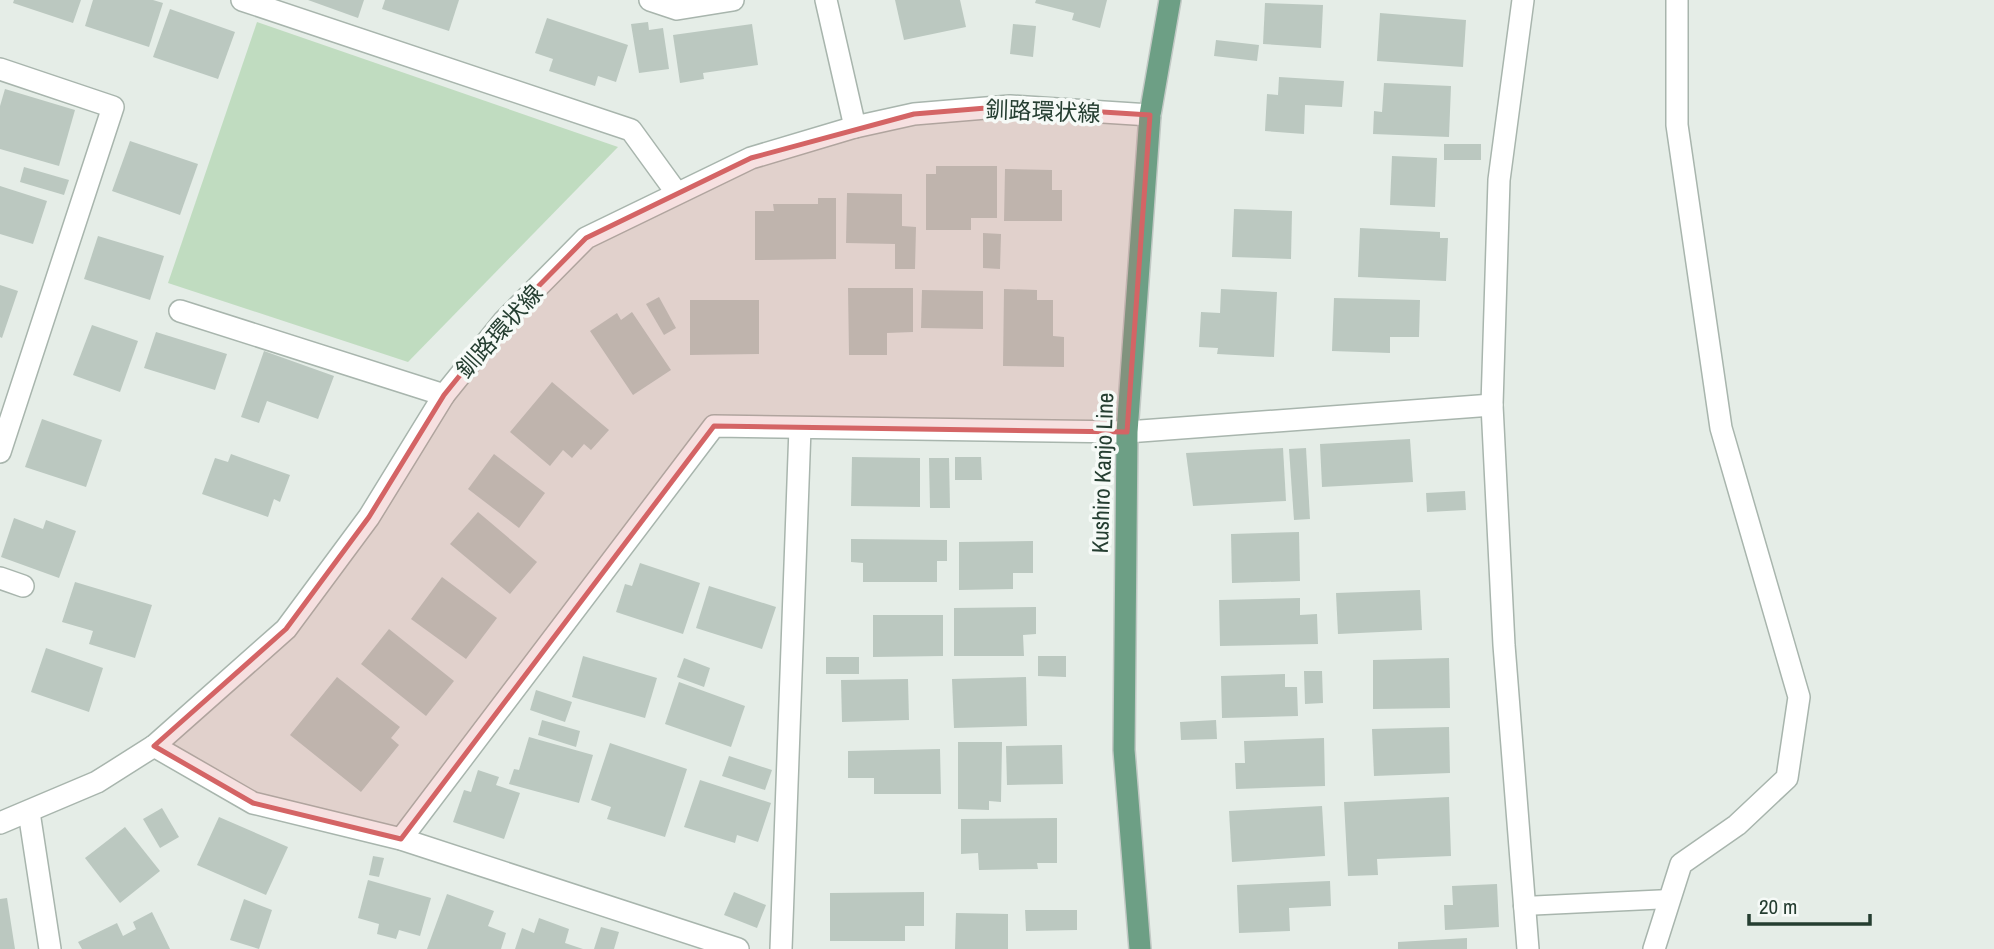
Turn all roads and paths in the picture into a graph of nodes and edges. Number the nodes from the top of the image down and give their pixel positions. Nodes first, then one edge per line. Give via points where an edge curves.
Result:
1 (242, 0) edge
2 (650, 0) edge
3 (733, 0) edge
4 (826, 0) edge
5 (1170, 0) edge
6 (1523, 0) edge
7 (1677, 0) edge
8 (0, 69) edge
9 (1150, 115) junction
10 (855, 127) junction
11 (676, 192) junction
12 (180, 311) dead end
13 (443, 395) junction
14 (1492, 405) junction
15 (800, 428) junction
16 (1127, 432) junction
17 (0, 452) edge
18 (0, 578) edge
19 (23, 586) dead end
20 (154, 746) junction
21 (29, 812) junction
22 (0, 823) edge
23 (401, 839) junction
24 (1670, 900) junction
25 (1523, 906) junction
26 (50, 949) edge
27 (738, 949) edge
28 (781, 949) edge
29 (1140, 949) edge
30 (1528, 949) edge
31 (1654, 949) edge

1 - 11 street via 631,130
2 - 3 street via 677,9
4 - 10 street
5 - 9 main road, Kushiro Kanjo Line
6 - 14 street via 1499,180
7 - 24 street via 1677,125 1721,428 1800,697 1787,778 1737,825 1681,864
8 - 17 street via 113,107
9 - 10 street, 釧路環状線 via 1010,106 914,114
9 - 16 main road, Kushiro Kanjo Line
10 - 11 street, 釧路環状線 via 751,158
11 - 13 street, 釧路環状線 via 586,238 503,323
12 - 13 street
13 - 20 street, 釧路環状線 via 369,517 286,629
14 - 16 street
14 - 25 street
15 - 16 street
15 - 23 street via 714,426
15 - 28 street
16 - 29 main road, Kushiro Kanjo Line via 1124,750
18 - 19 street
20 - 21 street, 釧路環状線 via 97,782
20 - 23 street via 253,803
21 - 22 street, 釧路環状線
21 - 26 street
23 - 27 street
24 - 25 lane
24 - 31 street
25 - 30 street

